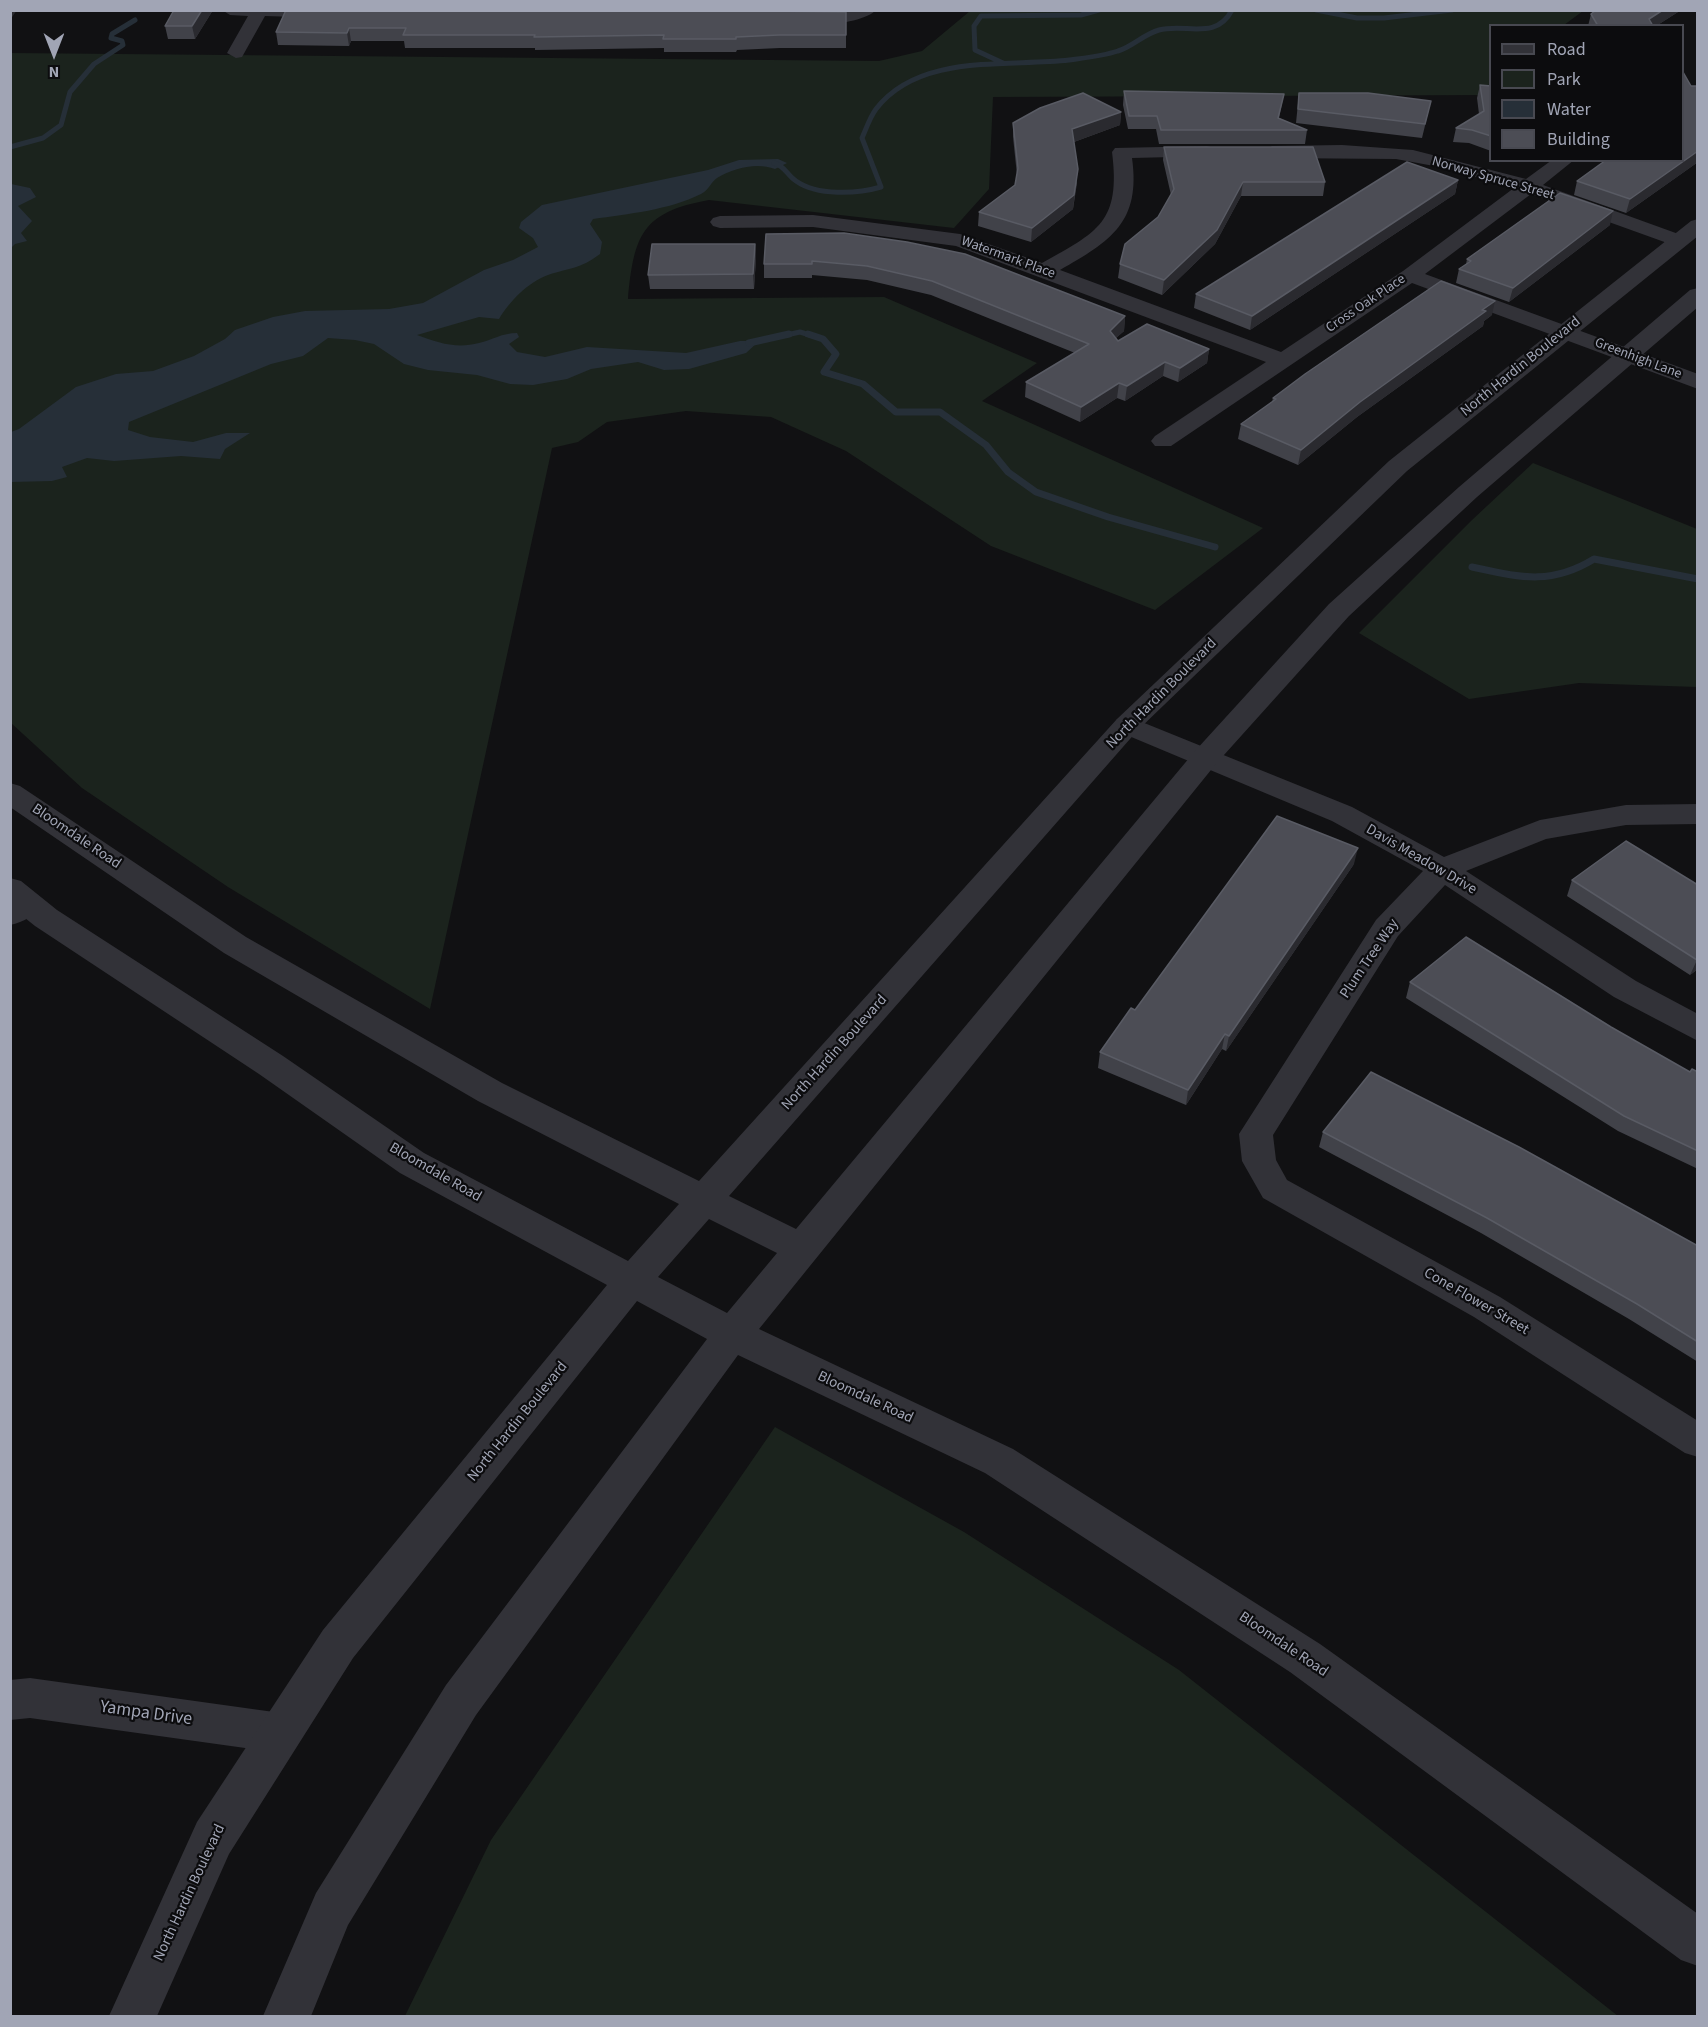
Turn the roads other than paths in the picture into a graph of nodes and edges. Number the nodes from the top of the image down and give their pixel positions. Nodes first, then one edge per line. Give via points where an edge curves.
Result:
1 (230, 10) edge
2 (868, 10) edge
3 (259, 11) edge
4 (341, 13) edge
5 (790, 17) edge
6 (236, 53) dead end
7 (1225, 152) edge
8 (1248, 152) edge
9 (1561, 162) edge
10 (1528, 188) junction
11 (720, 222) dead end
12 (1698, 225) edge
13 (1677, 240) junction
14 (1043, 271) junction
15 (1410, 275) junction
16 (1698, 295) edge
17 (1566, 331) junction
18 (1626, 354) junction
19 (1282, 360) junction
20 (1698, 382) edge
21 (1163, 441) dead end
22 (1127, 725) junction
23 (1205, 758) junction
24 (10, 793) edge
25 (1698, 814) edge
26 (1442, 869) junction
27 (16, 902) edge
28 (1698, 1029) edge
29 (1259, 1161) joint
30 (704, 1200) junction
31 (802, 1249) junction
32 (632, 1281) junction
33 (732, 1334) junction
34 (1698, 1441) edge
35 (10, 1700) edge
36 (280, 1733) junction
37 (1698, 1943) edge
38 (133, 2016) edge
39 (287, 2016) edge

1 - 3 street
2 - 5 street via 849,18
3 - 4 street
3 - 6 street
7 - 14 street via 1122,152 1126,174 1124,203 1106,234
8 - 10 street, Norway Spruce Street via 1411,156
9 - 10 street, Cross Oak Place
10 - 13 street, Norway Spruce Street
10 - 15 street, Cross Oak Place
11 - 14 street, Watermark Place via 813,221 949,238
12 - 13 street, North Hardin Boulevard
13 - 17 street, North Hardin Boulevard
14 - 19 street, Watermark Place
15 - 17 street, Greenhigh Lane
15 - 19 street, Cross Oak Place
16 - 18 street
17 - 18 street, Greenhigh Lane
17 - 22 street, North Hardin Boulevard via 1398,466
18 - 20 street, Greenhigh Lane
18 - 23 street via 1339,610
19 - 21 street, Cross Oak Place
22 - 23 street, Davis Meadow Drive
22 - 30 street, North Hardin Boulevard
23 - 26 street, Davis Meadow Drive via 1342,814
23 - 31 street
24 - 30 street, Bloomdale Road via 235,945 490,1092
25 - 26 street, Plum Tree Way via 1626,814 1540,830
26 - 28 street, Davis Meadow Drive via 1625,989
26 - 29 street, Plum Tree Way via 1387,928 1256,1134
27 - 32 street, Bloomdale Road via 271,1065 412,1162
29 - 34 street, Cone Flower Street via 1275,1189 1487,1307
30 - 31 street, Bloomdale Road
30 - 32 street, North Hardin Boulevard
31 - 33 street
32 - 33 street, Bloomdale Road
32 - 36 street, North Hardin Boulevard via 338,1644
33 - 37 street, Bloomdale Road via 999,1461 1305,1658
33 - 39 street via 461,1700 332,1909
35 - 36 street, Yampa Drive via 30,1698
36 - 38 street, North Hardin Boulevard via 213,1838

